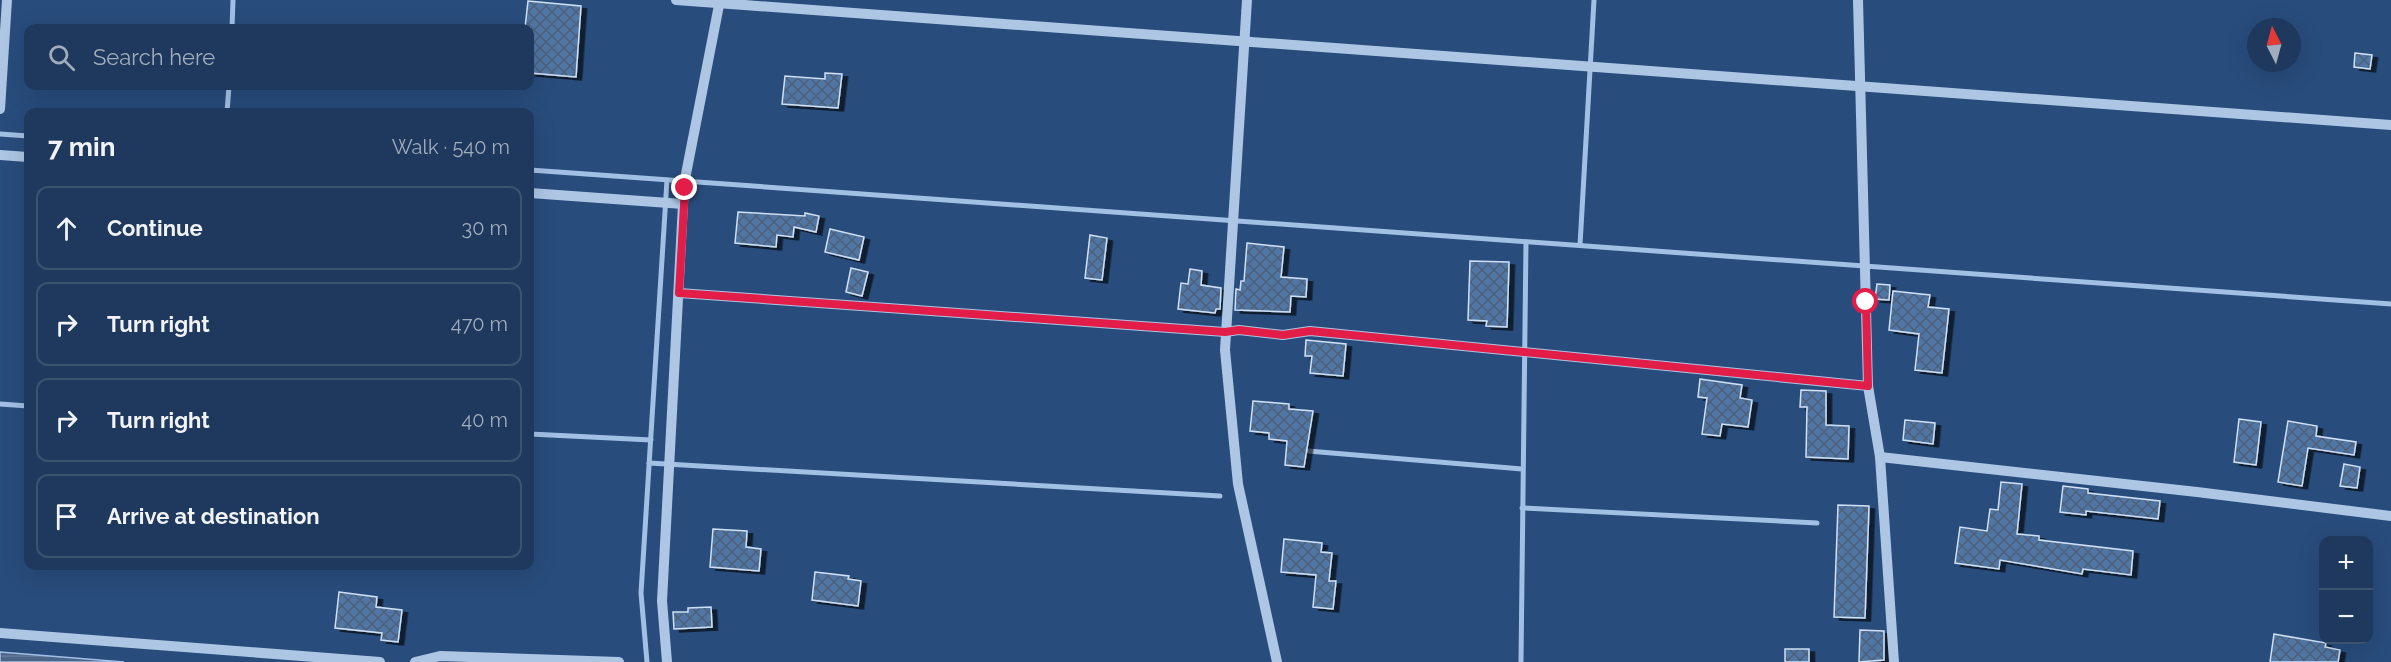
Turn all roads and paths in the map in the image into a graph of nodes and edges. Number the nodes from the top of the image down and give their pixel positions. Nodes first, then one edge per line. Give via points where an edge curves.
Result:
1 (7, 0) edge
2 (676, 0) edge
3 (1247, 0) edge
4 (1858, 0) edge
5 (720, 1) edge
6 (1246, 41) junction
7 (1862, 86) junction
8 (0, 109) edge
9 (2391, 125) edge
10 (0, 155) edge
11 (24, 157) edge
12 (534, 193) edge
13 (678, 203) junction
14 (679, 293) junction
15 (1225, 332) junction
16 (1868, 386) junction
17 (1880, 457) junction
18 (2391, 516) edge
19 (0, 633) edge
20 (380, 662) edge
21 (415, 662) edge
22 (619, 662) edge
23 (667, 662) edge
24 (1277, 662) edge
25 (1894, 662) edge

1 - 8 street
2 - 5 street
3 - 6 street
4 - 7 street
5 - 6 street
5 - 13 street via 685,188
6 - 7 street
6 - 15 street
7 - 9 street
7 - 16 street
10 - 11 street
12 - 13 street
13 - 14 street
14 - 15 street
14 - 23 street via 662,601
15 - 16 street via 1283,335 1310,331
15 - 24 street via 1238,484
16 - 17 street
17 - 18 street
17 - 25 street
19 - 20 street
21 - 22 street via 440,656

